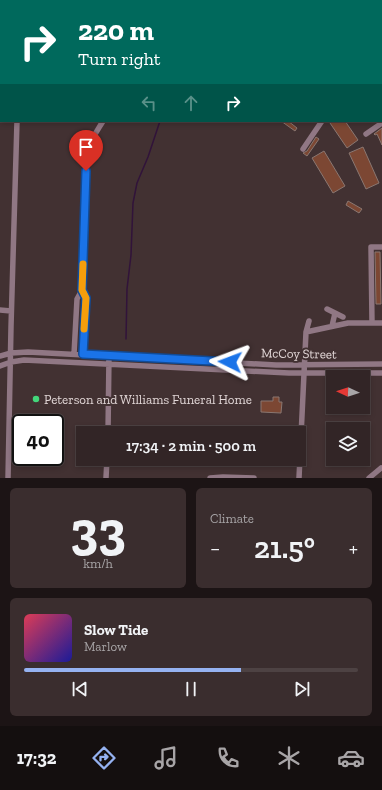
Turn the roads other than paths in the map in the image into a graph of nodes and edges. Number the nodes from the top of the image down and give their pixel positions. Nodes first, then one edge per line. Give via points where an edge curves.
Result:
1 (17, 122) edge
2 (102, 122) edge
3 (321, 122) edge
4 (382, 123) edge
5 (366, 134) dead end
6 (303, 149) dead end
7 (382, 248) edge
8 (82, 290) junction
9 (0, 310) edge
10 (327, 310) dead end
11 (11, 311) junction
12 (335, 313) junction
13 (343, 316) dead end
14 (309, 321) dead end
15 (372, 323) junction
16 (382, 324) edge
17 (332, 326) junction
18 (306, 332) junction
19 (11, 353) junction
20 (74, 354) junction
21 (83, 354) junction
22 (0, 356) edge
23 (109, 356) junction
24 (11, 362) junction
25 (108, 364) junction
26 (382, 364) edge
27 (304, 365) junction
28 (0, 366) edge
29 (382, 373) edge
30 (304, 374) junction
31 (108, 426) edge
32 (107, 466) edge
33 (381, 468) edge
34 (8, 478) edge
35 (106, 478) edge
36 (210, 478) edge
37 (254, 478) edge
38 (299, 478) edge
39 (369, 478) edge

1 - 11 street
2 - 8 street via 88,146
3 - 6 street
4 - 5 street
7 - 15 street via 371,247
8 - 20 street via 77,299
8 - 21 street via 86,298
9 - 11 street
10 - 12 street
11 - 19 street
12 - 13 street
12 - 17 street
14 - 18 street
15 - 16 street
15 - 17 street
17 - 18 street
18 - 27 street
19 - 20 street, McCoy Street
19 - 22 street, McCoy Street
19 - 24 street
20 - 21 street, McCoy Street
21 - 23 street, McCoy Street
23 - 25 street
23 - 27 street, McCoy Street
24 - 25 street, McCoy Street via 24,360
24 - 28 street, McCoy Street
24 - 34 street
25 - 30 street, McCoy Street
25 - 31 street
26 - 27 street, McCoy Street
27 - 30 street
29 - 30 street, McCoy Street
30 - 38 street
32 - 35 street
33 - 39 street
36 - 37 street

